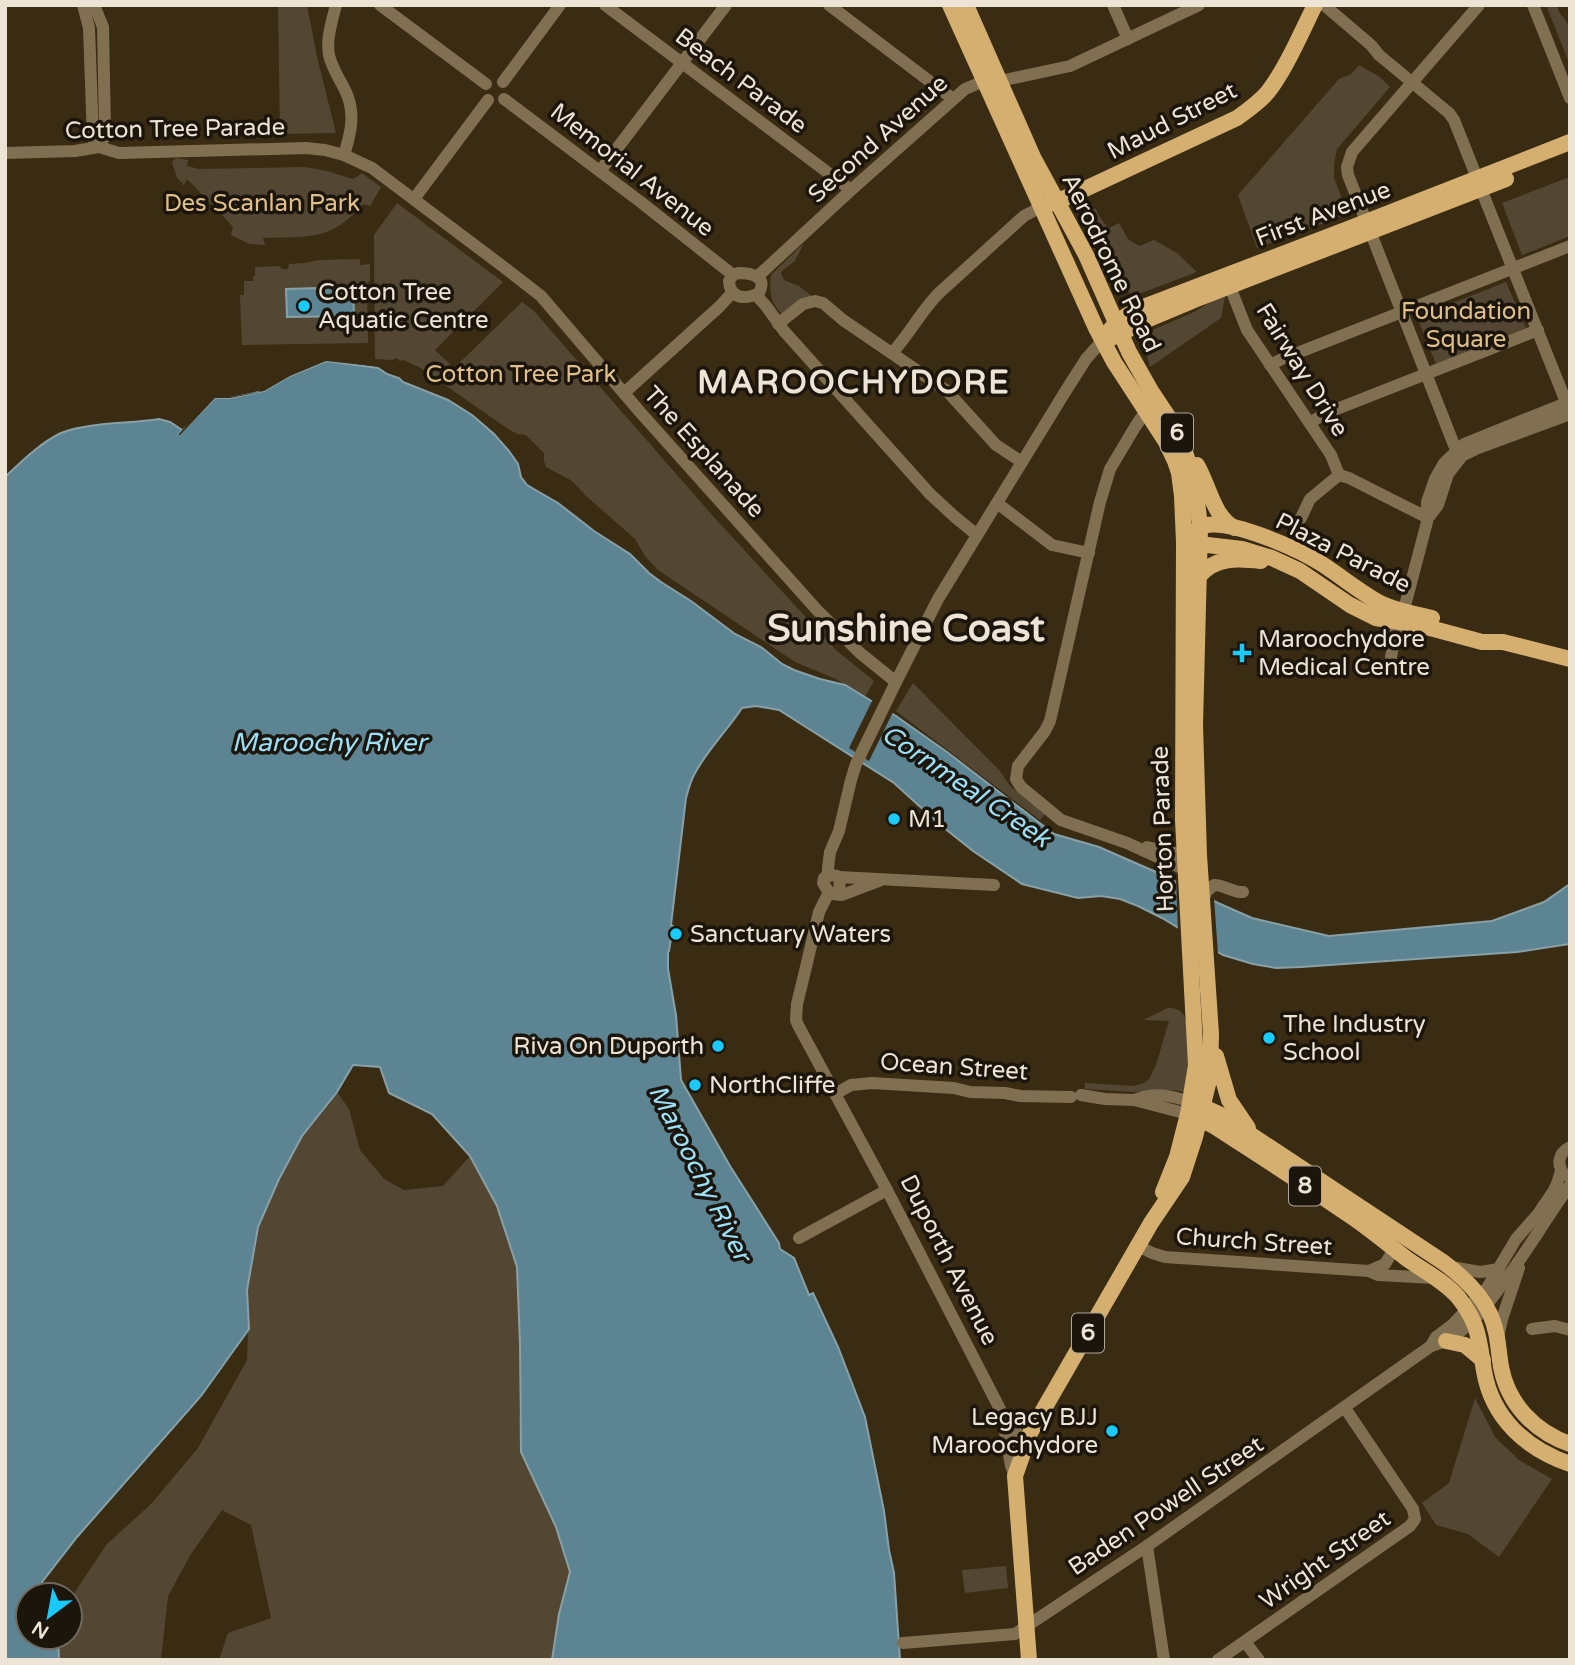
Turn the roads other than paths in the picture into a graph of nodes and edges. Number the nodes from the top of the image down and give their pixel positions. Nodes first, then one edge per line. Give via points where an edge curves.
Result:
1 (83, 5) edge
2 (94, 5) edge
3 (335, 5) edge
4 (380, 5) edge
5 (560, 5) edge
6 (605, 5) edge
7 (726, 5) edge
8 (829, 5) edge
9 (950, 5) edge
10 (966, 5) edge
11 (1113, 5) edge
12 (1199, 5) edge
13 (1479, 5) edge
14 (1533, 5) edge
15 (1315, 6) edge
16 (1128, 39) junction
17 (682, 63) junction
18 (992, 81) junction
19 (503, 82) junction
20 (1412, 82) junction
21 (486, 84) junction
22 (1570, 98) edge
23 (504, 99) junction
24 (953, 99) junction
25 (488, 100) junction
26 (1570, 142) edge
27 (99, 147) junction
28 (5, 153) edge
29 (1570, 153) edge
30 (344, 155) junction
31 (600, 171) junction
32 (1479, 183) junction
33 (851, 190) junction
34 (414, 199) junction
35 (1049, 204) junction
36 (1368, 227) junction
37 (1570, 246) edge
38 (1513, 268) junction
39 (733, 275) junction
40 (757, 277) junction
41 (1230, 287) junction
42 (732, 292) junction
43 (756, 295) junction
44 (1401, 312) junction
45 (778, 324) junction
46 (1118, 328) junction
47 (1538, 330) junction
48 (1102, 341) junction
49 (892, 353) junction
50 (1270, 365) junction
51 (1426, 374) junction
52 (624, 393) junction
53 (1569, 410) edge
54 (1146, 411) junction
55 (1310, 424) junction
56 (1182, 443) junction
57 (1459, 453) junction
58 (1022, 462) junction
59 (1339, 475) junction
60 (997, 503) junction
61 (1301, 518) dead end
62 (1428, 518) junction
63 (1200, 527) junction
64 (1236, 528) junction
65 (978, 535) junction
66 (1192, 543) junction
67 (1089, 552) junction
68 (1293, 568) junction
69 (1199, 576) junction
70 (1404, 614) junction
71 (1395, 658) dead end
72 (1570, 659) edge
73 (896, 682) junction
74 (1189, 874) junction
75 (834, 876) junction
76 (883, 880) junction
77 (994, 886) dead end
78 (831, 893) junction
79 (1204, 896) junction
80 (1208, 982) junction
81 (1193, 997) junction
82 (1210, 1034) junction
83 (835, 1094) junction
84 (1196, 1110) junction
85 (1266, 1144) junction
86 (1570, 1147) edge
87 (1566, 1175) edge
88 (1570, 1185) edge
89 (887, 1190) junction
90 (799, 1238) dead end
91 (1138, 1246) junction
92 (1394, 1249) junction
93 (1522, 1258) junction
94 (1448, 1266) junction
95 (1499, 1269) junction
96 (1369, 1271) junction
97 (1434, 1278) junction
98 (1483, 1301) junction
99 (1470, 1315) junction
100 (1532, 1329) dead end
101 (1570, 1330) edge
102 (1498, 1339) junction
103 (1439, 1344) junction
104 (1483, 1360) junction
105 (1345, 1408) junction
106 (1001, 1411) junction
107 (1025, 1444) junction
108 (1570, 1444) edge
109 (1570, 1464) edge
110 (1015, 1476) junction
111 (1147, 1546) junction
112 (1026, 1627) junction
113 (1245, 1642) junction
114 (902, 1643) dead end
115 (1029, 1660) edge
116 (1164, 1660) edge
117 (1218, 1660) edge
118 (1259, 1660) edge

1 - 27 street via 89,27 93,139
2 - 27 street via 103,27 106,130
3 - 30 street via 329,54 352,110
4 - 21 street
5 - 19 street
6 - 17 street, Beach Parade
7 - 17 street
8 - 24 street
9 - 18 main road, Aerodrome Road / 6
10 - 18 main road, Aerodrome Road / 6
11 - 16 street
12 - 16 street, Second Avenue
13 - 20 street
14 - 22 street
15 - 20 street
15 - 35 main road, Maud Street via 1268,91 1237,118
16 - 18 street, Second Avenue via 1070,66
17 - 31 street
17 - 33 street, Beach Parade
18 - 24 street, Second Avenue via 965,89
18 - 35 main road, Aerodrome Road / 6 via 1033,157
19 - 21 street
19 - 23 street via 507,88
20 - 32 street via 1454,120
20 - 36 street via 1349,159 1348,175
21 - 25 street
23 - 25 street
23 - 31 street, Memorial Avenue
24 - 33 street, Second Avenue
25 - 34 street
26 - 32 main road, First Avenue
27 - 28 street, Cotton Tree Parade
27 - 30 street, Cotton Tree Parade via 119,153 306,148
29 - 32 main road, First Avenue
30 - 34 street, The Esplanade via 372,168
31 - 39 street, Memorial Avenue
32 - 36 main road, First Avenue
32 - 38 street
33 - 40 street, Second Avenue
34 - 52 street, The Esplanade via 541,296
35 - 46 main road, Aerodrome Road / 6 via 1086,256
35 - 48 main road, Aerodrome Road / 6
35 - 49 street, Maud Street via 1024,216 939,293
36 - 41 main road, First Avenue
36 - 44 street
36 - 46 main road, First Avenue via 1146,306 1128,314
37 - 38 street
38 - 44 street
38 - 47 street
39 - 40 street
39 - 42 street via 729,281
40 - 43 street via 762,288
41 - 46 main road, First Avenue
41 - 50 street, Fairway Drive via 1247,330
42 - 43 street
42 - 52 street
43 - 45 street
44 - 50 street
44 - 51 street
45 - 49 street via 803,304 819,302
45 - 65 street via 930,494
46 - 48 main road, First Avenue
46 - 56 main road, Aerodrome Road / 6
47 - 51 street
47 - 53 street
48 - 54 main road, Aerodrome Road / 6
48 - 58 street, First Avenue via 1082,364
49 - 58 street via 947,391 996,445
50 - 55 street, Fairway Drive
51 - 55 street via 1324,414
51 - 57 street
52 - 73 street, The Esplanade via 817,610
53 - 57 street
54 - 66 main road, Aerodrome Road / 6 via 1179,473
54 - 67 street via 1110,469
55 - 59 street, Fairway Drive
56 - 63 main road, Aerodrome Road / 6 via 1195,483
56 - 64 main road via 1222,517
57 - 62 street via 1444,463 1435,479 1427,502
58 - 60 street, First Avenue
59 - 61 street via 1310,499
59 - 62 street
60 - 65 street, First Avenue
60 - 67 street via 1052,545
62 - 70 street
63 - 64 main road, Plaza Parade
63 - 66 main road, Aerodrome Road / 6
64 - 70 main road, Plaza Parade via 1307,555
65 - 73 street, First Avenue via 938,599
66 - 68 main road, Plaza Parade via 1251,551
66 - 69 main road, Horton Parade / 6
66 - 74 main road, Horton Parade / 6 via 1183,730
67 - 74 street via 1050,721 1018,766 1016,779 1061,820 1129,844
68 - 69 main road via 1228,560 1213,564
68 - 70 main road, Plaza Parade via 1380,620
69 - 74 main road, Horton Parade / 6
70 - 71 street
70 - 72 main road, Plaza Parade via 1419,625
73 - 75 street via 851,780 830,852 828,867
74 - 79 main road, Horton Parade / 6
74 - 79 street via 1216,877 1238,891 1215,885
74 - 81 main road, Horton Parade / 6
75 - 76 street
75 - 78 street via 822,883
76 - 77 street
76 - 78 street via 843,895
78 - 83 street, Duporth Avenue via 816,921 796,1020
79 - 80 main road, Horton Parade / 6
80 - 81 main road
80 - 82 main road, Horton Parade / 6
81 - 84 main road, Horton Parade / 6
82 - 84 main road, Horton Parade / 6 via 1210,1076
82 - 85 main road via 1228,1100
83 - 84 street, Ocean Street via 851,1085 872,1083 1133,1100
83 - 89 street, Duporth Avenue
84 - 85 main road, 8 via 1221,1115
84 - 91 main road, 6
84 - 92 main road, 8
85 - 94 main road, 8
86 - 87 street via 1560,1157 1559,1166
87 - 95 street via 1518,1235
88 - 93 street
89 - 90 street
89 - 106 street, Duporth Avenue
91 - 96 street, Church Street via 1165,1257
91 - 107 main road, 6
92 - 96 street via 1385,1264
92 - 97 main road, 8
93 - 98 street
93 - 102 street
94 - 95 street via 1480,1272
94 - 98 main road, 8
95 - 98 street
96 - 97 street, Church Street
97 - 99 main road, 8 via 1453,1292
98 - 99 street, Baden Powell Street
98 - 102 main road, 8
99 - 103 street, Baden Powell Street via 1464,1328
99 - 104 main road, 8
100 - 101 street via 1555,1326
102 - 108 main road, 8 via 1503,1373 1514,1401 1539,1428
103 - 104 main road via 1465,1345
103 - 105 street, Baden Powell Street
104 - 109 main road, 8 via 1496,1405 1513,1429 1542,1452
105 - 111 street, Baden Powell Street
105 - 113 street, Wright Street via 1415,1519
106 - 107 street, Duporth Avenue
106 - 110 street
107 - 110 main road, 6
110 - 112 main road, 6
111 - 112 street, Baden Powell Street
111 - 116 street
112 - 114 street, Baden Powell Street via 1015,1634
112 - 115 main road, 6
113 - 117 street, Wright Street
113 - 118 street

